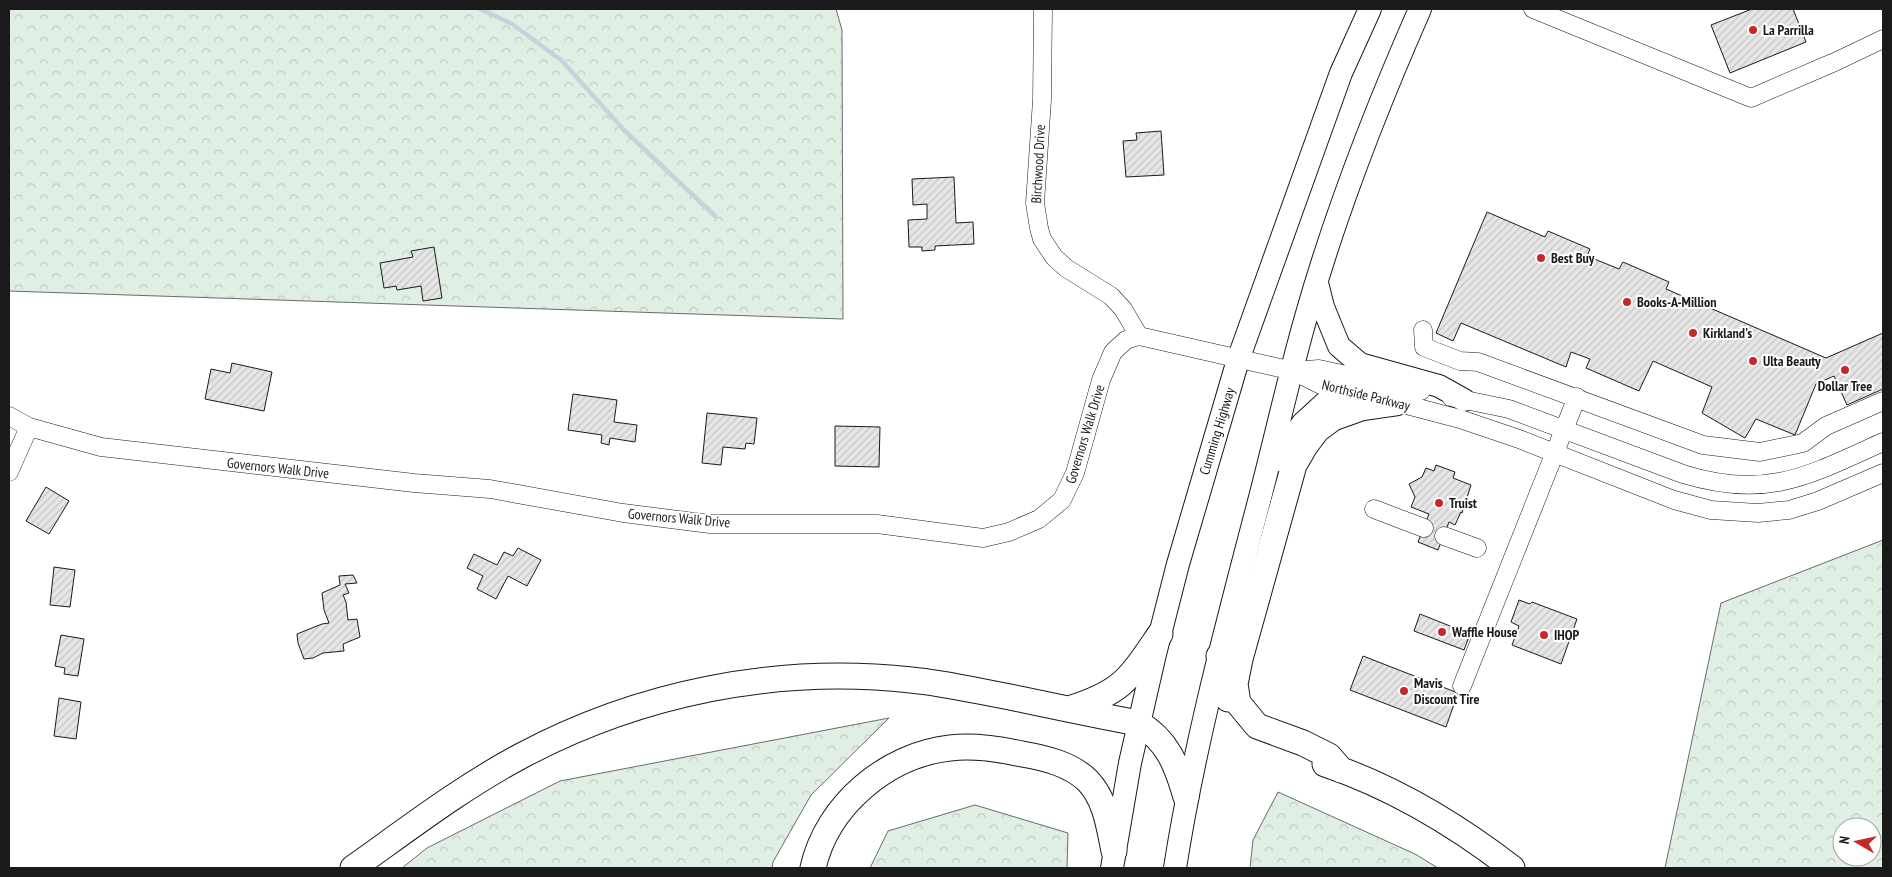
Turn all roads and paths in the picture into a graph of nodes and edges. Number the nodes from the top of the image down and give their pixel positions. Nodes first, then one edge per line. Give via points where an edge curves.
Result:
1 (1042, 9) edge
2 (1370, 9) edge
3 (1420, 9) edge
4 (1429, 9) edge
5 (1533, 9) edge
6 (1883, 39) edge
7 (1397, 62) junction
8 (1317, 283) junction
9 (1423, 330) dead end
10 (1139, 336) junction
11 (1238, 360) junction
12 (1293, 371) junction
13 (1348, 391) junction
14 (1577, 398) junction
15 (1464, 400) junction
16 (1883, 401) edge
17 (1396, 403) junction
18 (9, 416) edge
19 (28, 428) junction
20 (1564, 429) junction
21 (1883, 442) edge
22 (1555, 452) junction
23 (1269, 464) junction
24 (9, 472) edge
25 (1883, 473) edge
26 (1374, 509) dead end
27 (1424, 528) dead end
28 (1444, 536) dead end
29 (1477, 548) dead end
30 (1160, 634) junction
31 (1219, 656) junction
32 (1462, 686) dead end
33 (1069, 709) junction
34 (1138, 723) junction
35 (1341, 770) junction
36 (1186, 798) junction
37 (1113, 860) edge
38 (353, 868) edge
39 (813, 868) edge
40 (1175, 868) edge
41 (1512, 868) edge

1 - 10 street, Birchwood Drive via 1042,100 1035,203 1042,239 1066,268 1111,296
2 - 11 main road, Cumming Highway via 1341,73
3 - 7 main road
4 - 7 main road
5 - 6 street via 1751,98
7 - 8 main road via 1349,184
8 - 12 main road
8 - 15 main road via 1322,307 1339,346 1360,364 1439,386
9 - 14 street via 1424,347 1460,361 1478,362
10 - 11 street
10 - 19 street, Governors Walk Drive via 1126,340 1113,352 1101,380 1074,473 1062,500 1039,519 1010,532 983,538 877,524 710,524 624,513 490,489 101,447
11 - 12 street
11 - 30 main road, Cumming Highway
12 - 13 street, Northside Parkway via 1321,385
12 - 15 street, Northside Parkway via 1319,369
12 - 23 main road
13 - 17 street, Northside Parkway
13 - 23 main road via 1327,401 1302,423 1278,459
14 - 16 street via 1703,446 1760,452 1803,443 1826,426
14 - 20 street
15 - 20 street, Northside Parkway via 1509,409
17 - 22 street, Northside Parkway via 1460,419
17 - 35 highway via 1361,408 1333,418 1316,430 1294,465 1235,684 1238,703 1257,726 1329,756
18 - 19 street, Governors Walk Drive
19 - 24 street
20 - 21 street, Northside Parkway via 1690,476 1742,486 1797,479
20 - 22 street
22 - 25 street, Northside Parkway via 1674,500 1735,513 1805,506
22 - 32 street
23 - 31 main road
26 - 27 street
28 - 29 street
30 - 33 highway via 1127,680 1103,697
30 - 34 main road, Cumming Highway
31 - 35 highway via 1230,706 1244,727 1282,749
31 - 36 main road
33 - 34 highway
33 - 38 highway via 947,685 874,677 746,682 676,696 598,720 520,757 444,804
34 - 36 highway via 1154,734 1168,751
34 - 37 main road, Cumming Highway
35 - 41 highway via 1415,803
36 - 40 main road
37 - 39 highway via 1107,814 1088,781 1058,763 1001,749 977,747 923,753 870,780 834,819

